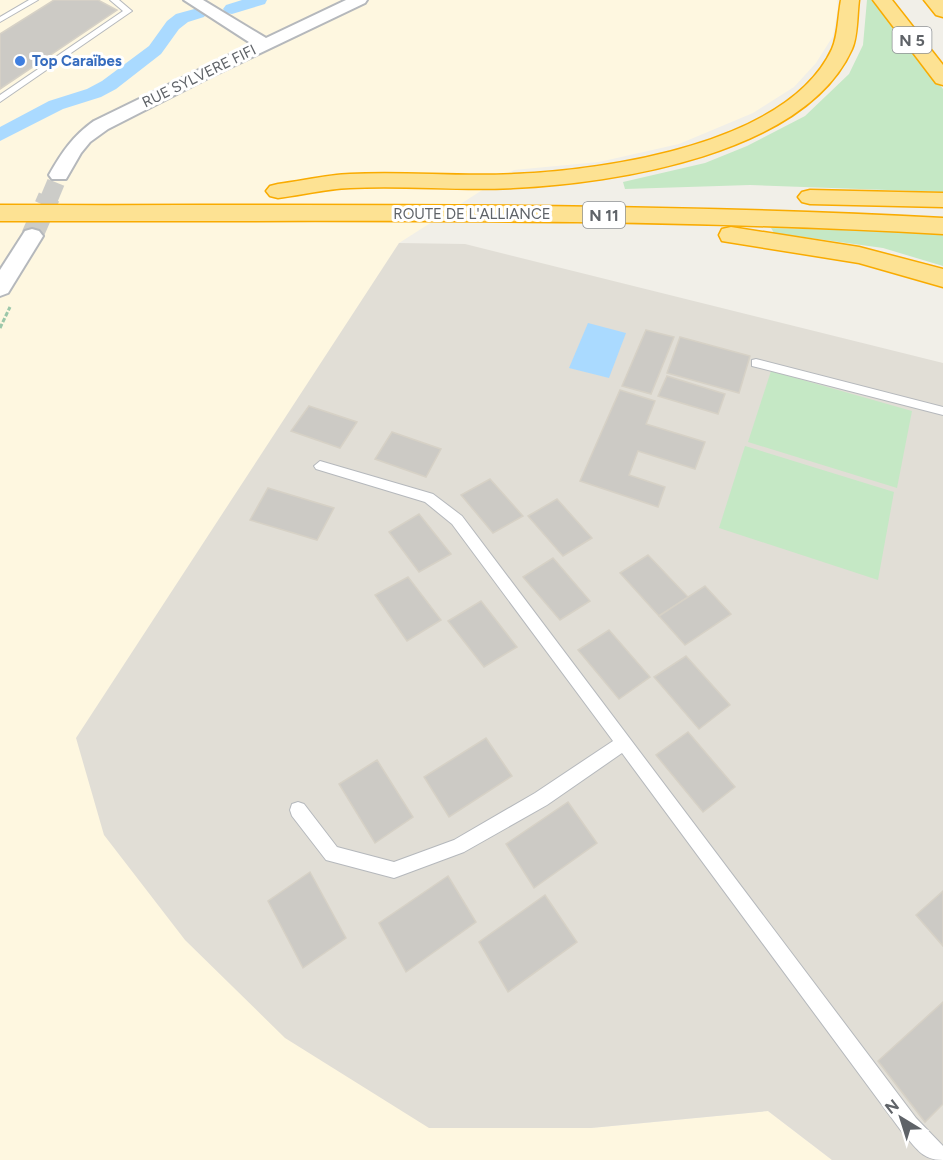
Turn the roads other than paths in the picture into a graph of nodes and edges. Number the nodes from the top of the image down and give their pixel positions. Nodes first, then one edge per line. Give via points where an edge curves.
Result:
1 (34, 0) edge
2 (114, 0) edge
3 (192, 0) edge
4 (359, 0) edge
5 (850, 0) edge
6 (882, 0) edge
7 (933, 0) edge
8 (943, 11) edge
9 (0, 20) edge
10 (264, 44) junction
11 (943, 79) edge
12 (0, 99) edge
13 (59, 175) tunnel mouth
14 (0, 192) edge
15 (733, 195) dead end
16 (791, 196) dead end
17 (258, 197) junction
18 (943, 200) edge
19 (0, 213) edge
20 (943, 226) edge
21 (32, 236) tunnel mouth
22 (943, 278) edge
23 (0, 288) edge
24 (756, 363) dead end
25 (943, 411) edge
26 (320, 466) dead end
27 (624, 743) junction
28 (298, 810) dead end
29 (943, 1158) edge

1 - 9 lane
2 - 12 lane via 128,11
3 - 10 street
4 - 10 street, RUE SYLVERE FIFI
5 - 17 highway via 847,42 822,83 785,112 700,150 651,164 561,177 513,181 349,181
6 - 11 highway, N 5
7 - 8 highway
10 - 13 street, RUE SYLVERE FIFI via 101,125 72,151
14 - 17 highway, ROUTE DE L'ALLIANCE / N 11
15 - 17 highway, ROUTE DE L'ALLIANCE / N 11
16 - 18 highway
17 - 19 highway, ROUTE DE L'ALLIANCE / N 11
17 - 20 highway, ROUTE DE L'ALLIANCE / N 11
17 - 22 highway via 371,225 583,235 723,234 860,255
21 - 23 street
24 - 25 lane
26 - 27 lane via 429,498 457,520
27 - 28 lane via 541,799 458,846 394,870 332,854
27 - 29 lane via 909,1125

